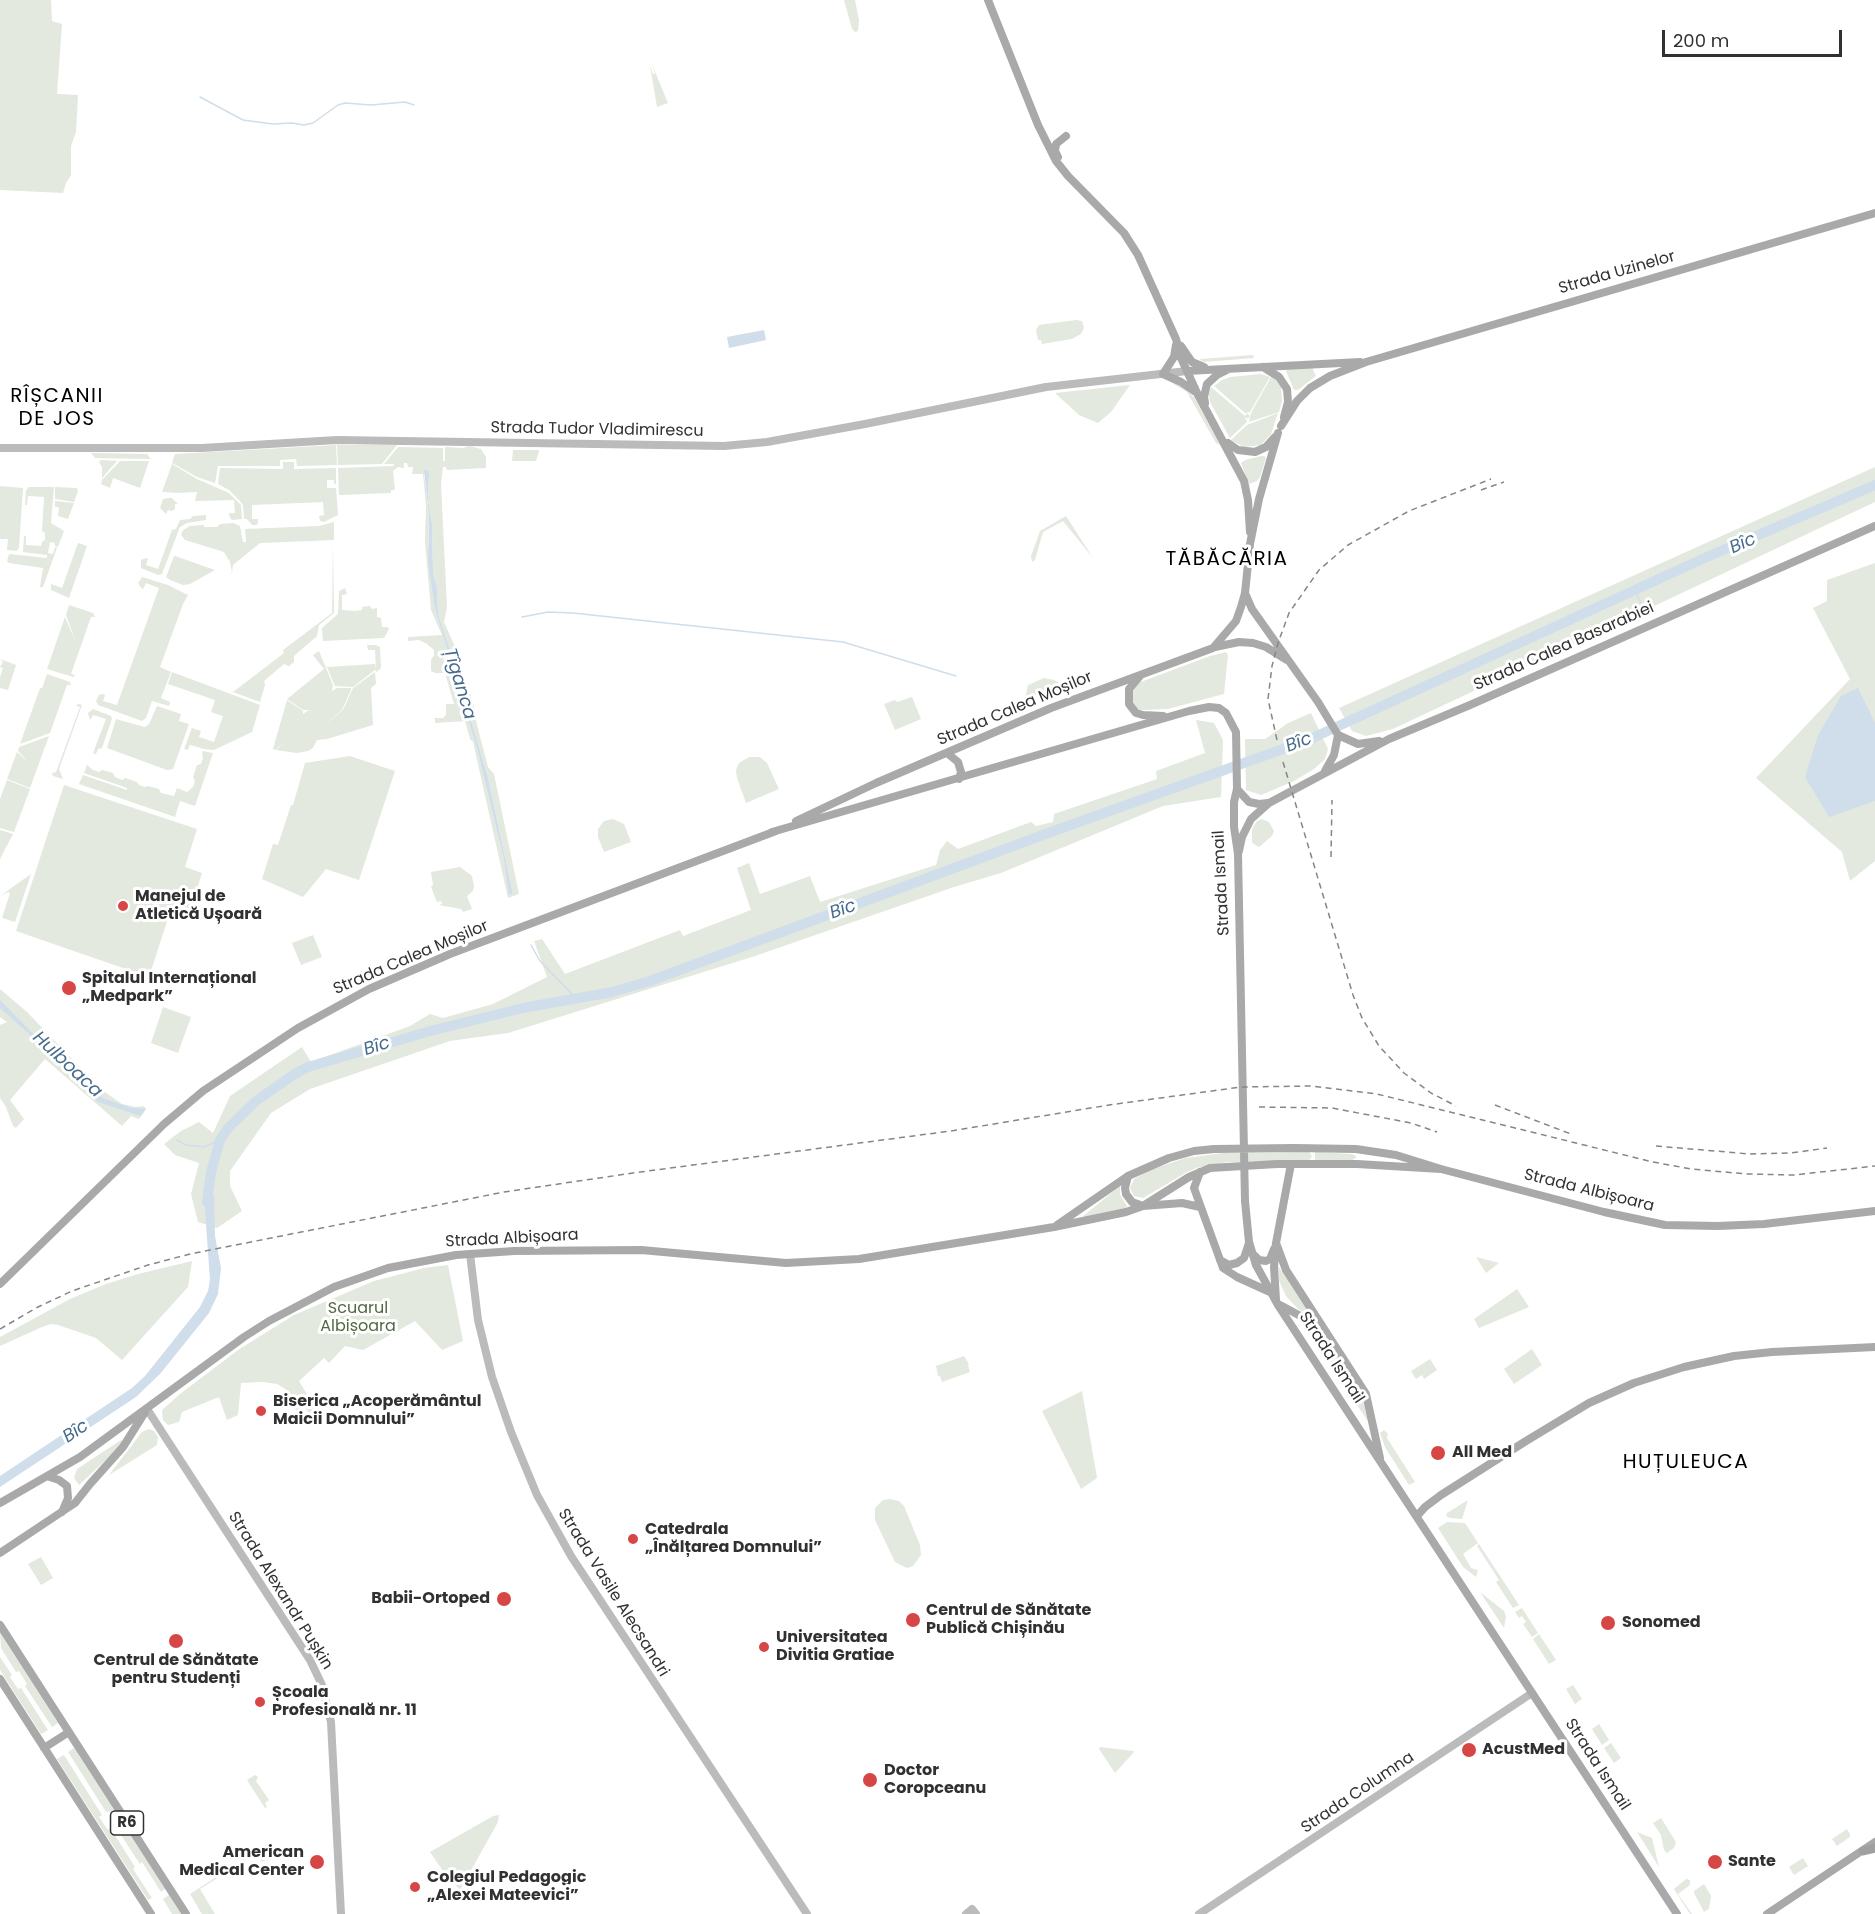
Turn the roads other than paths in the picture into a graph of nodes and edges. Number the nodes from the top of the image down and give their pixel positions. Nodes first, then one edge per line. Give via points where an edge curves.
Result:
1 (988, 0) edge
2 (1066, 136) dead end
3 (1100, 209) junction
4 (1875, 213) edge
5 (1175, 336) junction
6 (1366, 362) junction
7 (1260, 366) junction
8 (1236, 367) junction
9 (1216, 369) junction
10 (1187, 371) junction
11 (1163, 374) junction
12 (1197, 393) junction
13 (1207, 411) junction
14 (1280, 430) junction
15 (1219, 432) junction
16 (0, 448) edge
17 (1875, 526) edge
18 (1250, 544) junction
19 (1245, 593) junction
20 (1213, 648) junction
21 (1290, 662) junction
22 (1143, 673) junction
23 (1170, 717) junction
24 (1236, 732) joint
25 (1337, 734) junction
26 (1389, 739) junction
27 (946, 753) junction
28 (1321, 775) junction
29 (959, 779) junction
30 (1237, 789) junction
31 (1269, 803) junction
32 (772, 832) junction
33 (1238, 854) junction
34 (1356, 1149) junction
35 (1291, 1164) junction
36 (1357, 1164) junction
37 (1441, 1169) junction
38 (1200, 1172) junction
39 (1128, 1176) junction
40 (1143, 1206) junction
41 (1200, 1207) junction
42 (1875, 1211) edge
43 (1054, 1227) junction
44 (1249, 1242) junction
45 (1276, 1243) junction
46 (470, 1254) junction
47 (1252, 1254) junction
48 (1220, 1260) junction
49 (0, 1284) edge
50 (1275, 1299) junction
51 (1324, 1329) junction
52 (1875, 1347) edge
53 (147, 1409) junction
54 (1382, 1464) junction
55 (47, 1476) junction
56 (0, 1503) edge
57 (62, 1512) junction
58 (1417, 1516) junction
59 (0, 1553) edge
60 (0, 1625) edge
61 (0, 1679) edge
62 (1532, 1693) junction
63 (69, 1732) junction
64 (44, 1748) junction
65 (1875, 1842) edge
66 (1875, 1848) edge
67 (1863, 1851) junction
68 (151, 1914) edge
69 (186, 1914) edge
70 (341, 1914) edge
71 (807, 1914) edge
72 (1199, 1914) edge
73 (1677, 1914) edge
74 (1767, 1914) edge

1 - 3 main road via 1048,147 1061,169
2 - 3 main road via 1057,142 1056,154
3 - 5 main road via 1124,233 1138,255
4 - 6 main road, Strada Uzinelor
5 - 9 main road via 1192,362
5 - 10 main road
5 - 11 main road via 1174,357
6 - 7 main road, Strada Uzinelor
6 - 14 main road, Strada Uzinelor via 1320,381 1297,401
7 - 8 main road, Strada Uzinelor
7 - 14 main road via 1280,377 1287,389 1288,402
8 - 9 main road, Strada Uzinelor
8 - 13 main road via 1220,372 1207,384
9 - 10 main road, Strada Uzinelor
10 - 11 main road, Strada Tudor Vladimirescu
10 - 12 main road
11 - 12 main road
11 - 16 main road, Strada Tudor Vladimirescu via 1046,387 866,424 724,446 337,440 202,448
12 - 13 main road
13 - 15 main road
14 - 15 main road via 1266,447 1250,452 1231,447
14 - 18 main road via 1259,498
15 - 18 main road via 1246,486
17 - 26 main road, Strada Calea Basarabiei
18 - 19 main road
19 - 20 main road, Strada Calea Moșilor via 1236,621
19 - 21 main road
20 - 21 main road via 1253,643
20 - 22 main road, Strada Calea Moșilor
21 - 25 main road
22 - 23 main road via 1129,689 1127,697 1132,709 1143,715
22 - 27 main road, Strada Calea Moșilor
23 - 24 main road, Strada Calea Moșilor via 1200,708 1219,708
23 - 29 main road, Strada Calea Moșilor
24 - 30 main road, Strada Ismail
25 - 26 main road via 1358,744
25 - 28 main road via 1334,755
26 - 28 main road, Strada Calea Basarabiei
27 - 29 main road via 958,762
27 - 32 main road, Strada Calea Moșilor
28 - 31 main road, Strada Calea Basarabiei
29 - 32 main road, Strada Calea Moșilor
30 - 31 main road via 1249,802
30 - 33 main road, Strada Ismail via 1234,828
31 - 33 main road, Strada Calea Basarabiei via 1251,819
32 - 49 main road, Strada Calea Moșilor via 450,954 369,989 298,1028 225,1075 164,1124
33 - 44 main road, Strada Ismail
34 - 36 main road via 1361,1156
34 - 37 main road, Strada Albișoara via 1396,1155
34 - 39 main road, Strada Albișoara via 1205,1150 1169,1158
35 - 36 main road, Strada Albișoara
35 - 38 main road, Strada Albișoara via 1223,1166
35 - 45 main road
36 - 37 main road, Strada Albișoara
37 - 42 main road, Strada Albișoara via 1665,1224 1752,1224
38 - 40 main road, Strada Albișoara
38 - 41 main road via 1194,1188
39 - 40 main road via 1126,1194 1132,1202
39 - 43 main road, Strada Albișoara
40 - 41 main road via 1182,1203
40 - 43 main road, Strada Albișoara
41 - 48 main road
43 - 46 main road, Strada Albișoara via 859,1259 786,1263 641,1250
44 - 47 main road, Strada Ismail
44 - 48 main road via 1244,1258 1237,1263 1229,1265
45 - 47 main road via 1268,1261 1262,1262
45 - 50 main road
45 - 51 main road via 1286,1270
46 - 53 main road, Strada Albișoara via 388,1269 334,1287 253,1331
46 - 71 main road, Strada Vasile Alecsandri via 478,1320 492,1377 537,1495 570,1556
47 - 50 main road, Strada Ismail
48 - 50 main road via 1230,1274
50 - 51 main road
50 - 54 main road, Strada Ismail
51 - 54 main road via 1366,1394
52 - 58 main road via 1734,1356 1634,1383 1589,1403 1526,1441 1441,1495
53 - 55 main road, Strada Albișoara
53 - 57 main road via 123,1448 75,1503
53 - 70 main road, Strada Alexandr Pușkin via 310,1660 322,1685 331,1722
54 - 58 main road, Strada Ismail
55 - 56 main road, Strada Albișoara
55 - 57 main road via 67,1486 68,1498
57 - 59 main road
58 - 62 main road, Strada Ismail
60 - 63 main road, R6
61 - 64 main road, R6
62 - 72 main road, Strada Columna
62 - 73 main road, Strada Ismail
63 - 64 main road
63 - 69 main road, R6
64 - 68 main road, R6
65 - 67 main road
66 - 67 highway
67 - 74 main road

